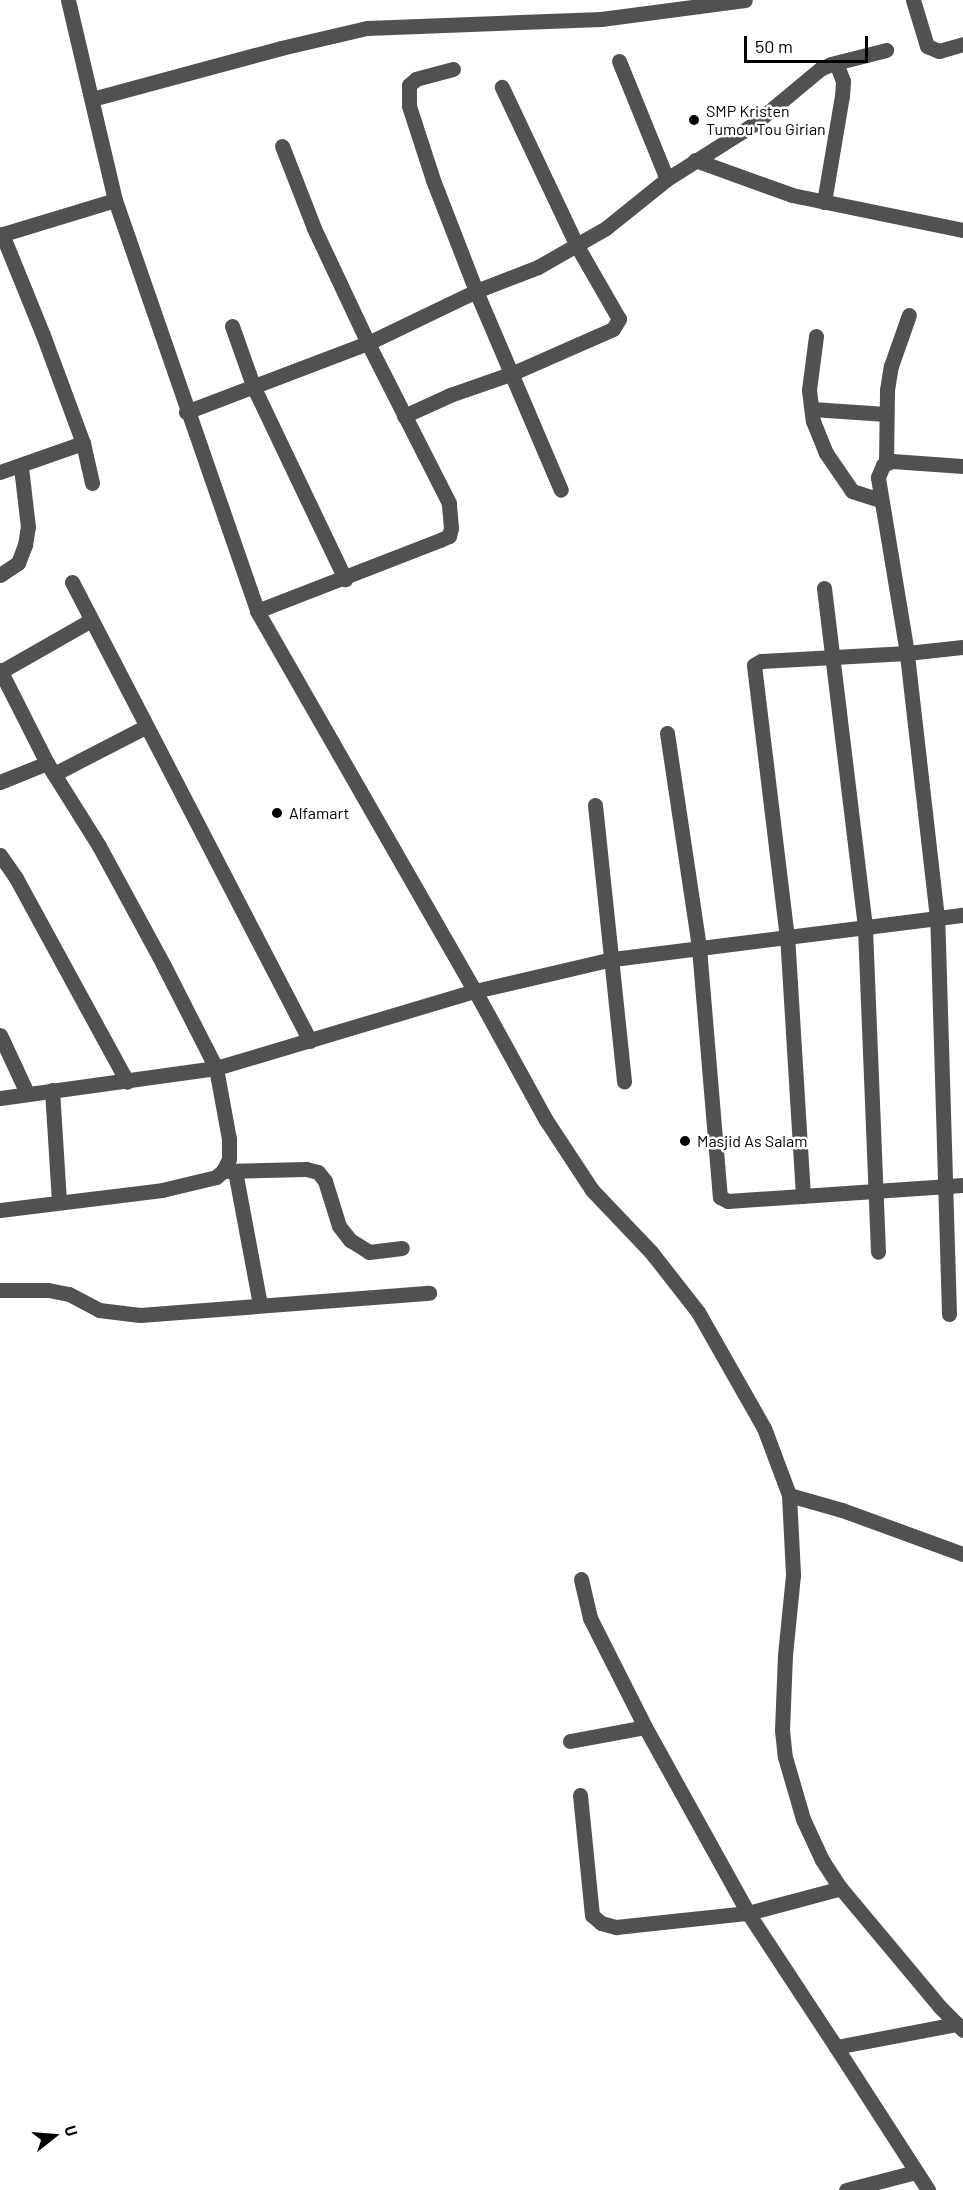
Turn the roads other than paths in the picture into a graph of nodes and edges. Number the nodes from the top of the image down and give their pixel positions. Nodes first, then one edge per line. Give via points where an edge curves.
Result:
1 (68, 0) edge
2 (745, 0) edge
3 (913, 0) edge
4 (963, 44) edge
5 (886, 50) dead end
6 (620, 61) dead end
7 (836, 63) junction
8 (453, 69) dead end
9 (502, 87) dead end
10 (92, 99) junction
11 (282, 146) dead end
12 (694, 160) junction
13 (667, 179) junction
14 (115, 200) junction
15 (824, 202) junction
16 (963, 230) edge
17 (1, 234) edge
18 (576, 246) junction
19 (476, 291) junction
20 (909, 315) dead end
21 (232, 326) dead end
22 (816, 336) dead end
23 (368, 344) junction
24 (513, 373) junction
25 (254, 388) junction
26 (812, 409) junction
27 (186, 412) junction
28 (886, 414) junction
29 (404, 416) junction
30 (83, 444) junction
31 (886, 463) junction
32 (21, 466) junction
33 (963, 466) edge
34 (1, 468) edge
35 (92, 483) dead end
36 (561, 490) dead end
37 (880, 500) junction
38 (0, 575) edge
39 (345, 579) junction
40 (72, 582) dead end
41 (824, 588) dead end
42 (257, 611) junction
43 (91, 620) junction
44 (963, 647) edge
45 (907, 653) junction
46 (831, 658) junction
47 (0, 671) edge
48 (145, 727) junction
49 (668, 732) dead end
50 (50, 769) junction
51 (0, 782) edge
52 (595, 805) dead end
53 (0, 855) edge
54 (963, 915) edge
55 (937, 918) junction
56 (865, 928) junction
57 (787, 938) junction
58 (699, 948) junction
59 (613, 959) junction
60 (475, 991) junction
61 (0, 1035) edge
62 (310, 1041) junction
63 (216, 1068) junction
64 (624, 1081) dead end
65 (127, 1082) junction
66 (52, 1090) junction
67 (27, 1093) junction
68 (0, 1098) edge
69 (229, 1171) junction
70 (963, 1185) edge
71 (947, 1186) junction
72 (877, 1191) junction
73 (803, 1196) junction
74 (59, 1202) junction
75 (0, 1210) edge
76 (402, 1248) dead end
77 (878, 1252) dead end
78 (0, 1290) edge
79 (429, 1293) dead end
80 (260, 1305) junction
81 (949, 1314) dead end
82 (789, 1495) junction
83 (963, 1554) edge
84 (581, 1579) dead end
85 (645, 1727) junction
86 (570, 1742) dead end
87 (580, 1795) dead end
88 (841, 1888) junction
89 (748, 1913) junction
90 (960, 2027) edge
91 (836, 2047) junction
92 (916, 2172) junction
93 (846, 2190) edge
94 (928, 2190) edge

1 - 10 street
2 - 10 street via 601,19 367,28
3 - 4 street via 927,46 939,51
5 - 7 street
6 - 13 street
7 - 12 street via 806,79 754,124
7 - 15 street via 843,81 842,96
8 - 19 street via 416,79 409,85 408,100 433,180
9 - 18 street
10 - 14 street
11 - 23 street via 314,228
12 - 13 street
12 - 15 street via 792,195
13 - 18 street via 631,211
14 - 17 street
14 - 27 street
15 - 16 street
17 - 30 street via 44,335
18 - 19 street via 538,267
18 - 24 street via 617,311 617,326
19 - 23 street
19 - 24 street
20 - 28 street via 891,366
21 - 25 street
22 - 26 street via 809,390
23 - 25 street
23 - 29 street
24 - 29 street
24 - 36 street
25 - 27 street
25 - 39 street
26 - 28 street
26 - 37 street via 826,453 840,477 852,491
27 - 42 street
28 - 31 street
29 - 39 street via 449,503 449,536
30 - 32 street
30 - 35 street
31 - 33 street via 896,460
31 - 37 street via 878,477
32 - 34 street
32 - 38 street via 27,518 25,545 18,562
37 - 45 street
39 - 42 street
40 - 43 street
41 - 46 street
42 - 60 street
43 - 47 street
43 - 48 street
44 - 45 street
45 - 46 street
45 - 55 street
46 - 56 street
46 - 57 street via 761,661 754,665
47 - 50 street
48 - 50 street
48 - 62 street
49 - 58 street
50 - 51 street
50 - 63 street via 104,855
52 - 59 street
53 - 65 street
54 - 55 street
55 - 56 street
55 - 71 street
56 - 57 street
56 - 72 street
57 - 58 street
57 - 73 street
58 - 59 street
58 - 73 street via 720,1197 728,1201
59 - 60 street
59 - 64 street
60 - 62 street
60 - 82 street via 546,1120 592,1190 651,1252 699,1312 764,1428
61 - 67 street
62 - 63 street
63 - 65 street
63 - 69 street via 229,1139
65 - 66 street
66 - 67 street
66 - 74 street
67 - 68 street
69 - 74 street via 162,1190
69 - 76 street via 318,1172 325,1181 339,1226 350,1240 369,1252
69 - 80 street
70 - 71 street
71 - 72 street
71 - 81 street
72 - 73 street
72 - 77 street
74 - 75 street
78 - 80 street via 48,1290 69,1294 99,1310 140,1315
79 - 80 street
82 - 83 street
82 - 88 street via 793,1575 782,1707 785,1757 803,1820
84 - 85 street via 590,1618
85 - 86 street
85 - 89 street
87 - 89 street via 592,1915 596,1919 616,1927
88 - 89 street
88 - 90 street
89 - 91 street
90 - 91 street
91 - 92 street
92 - 93 street
92 - 94 street

